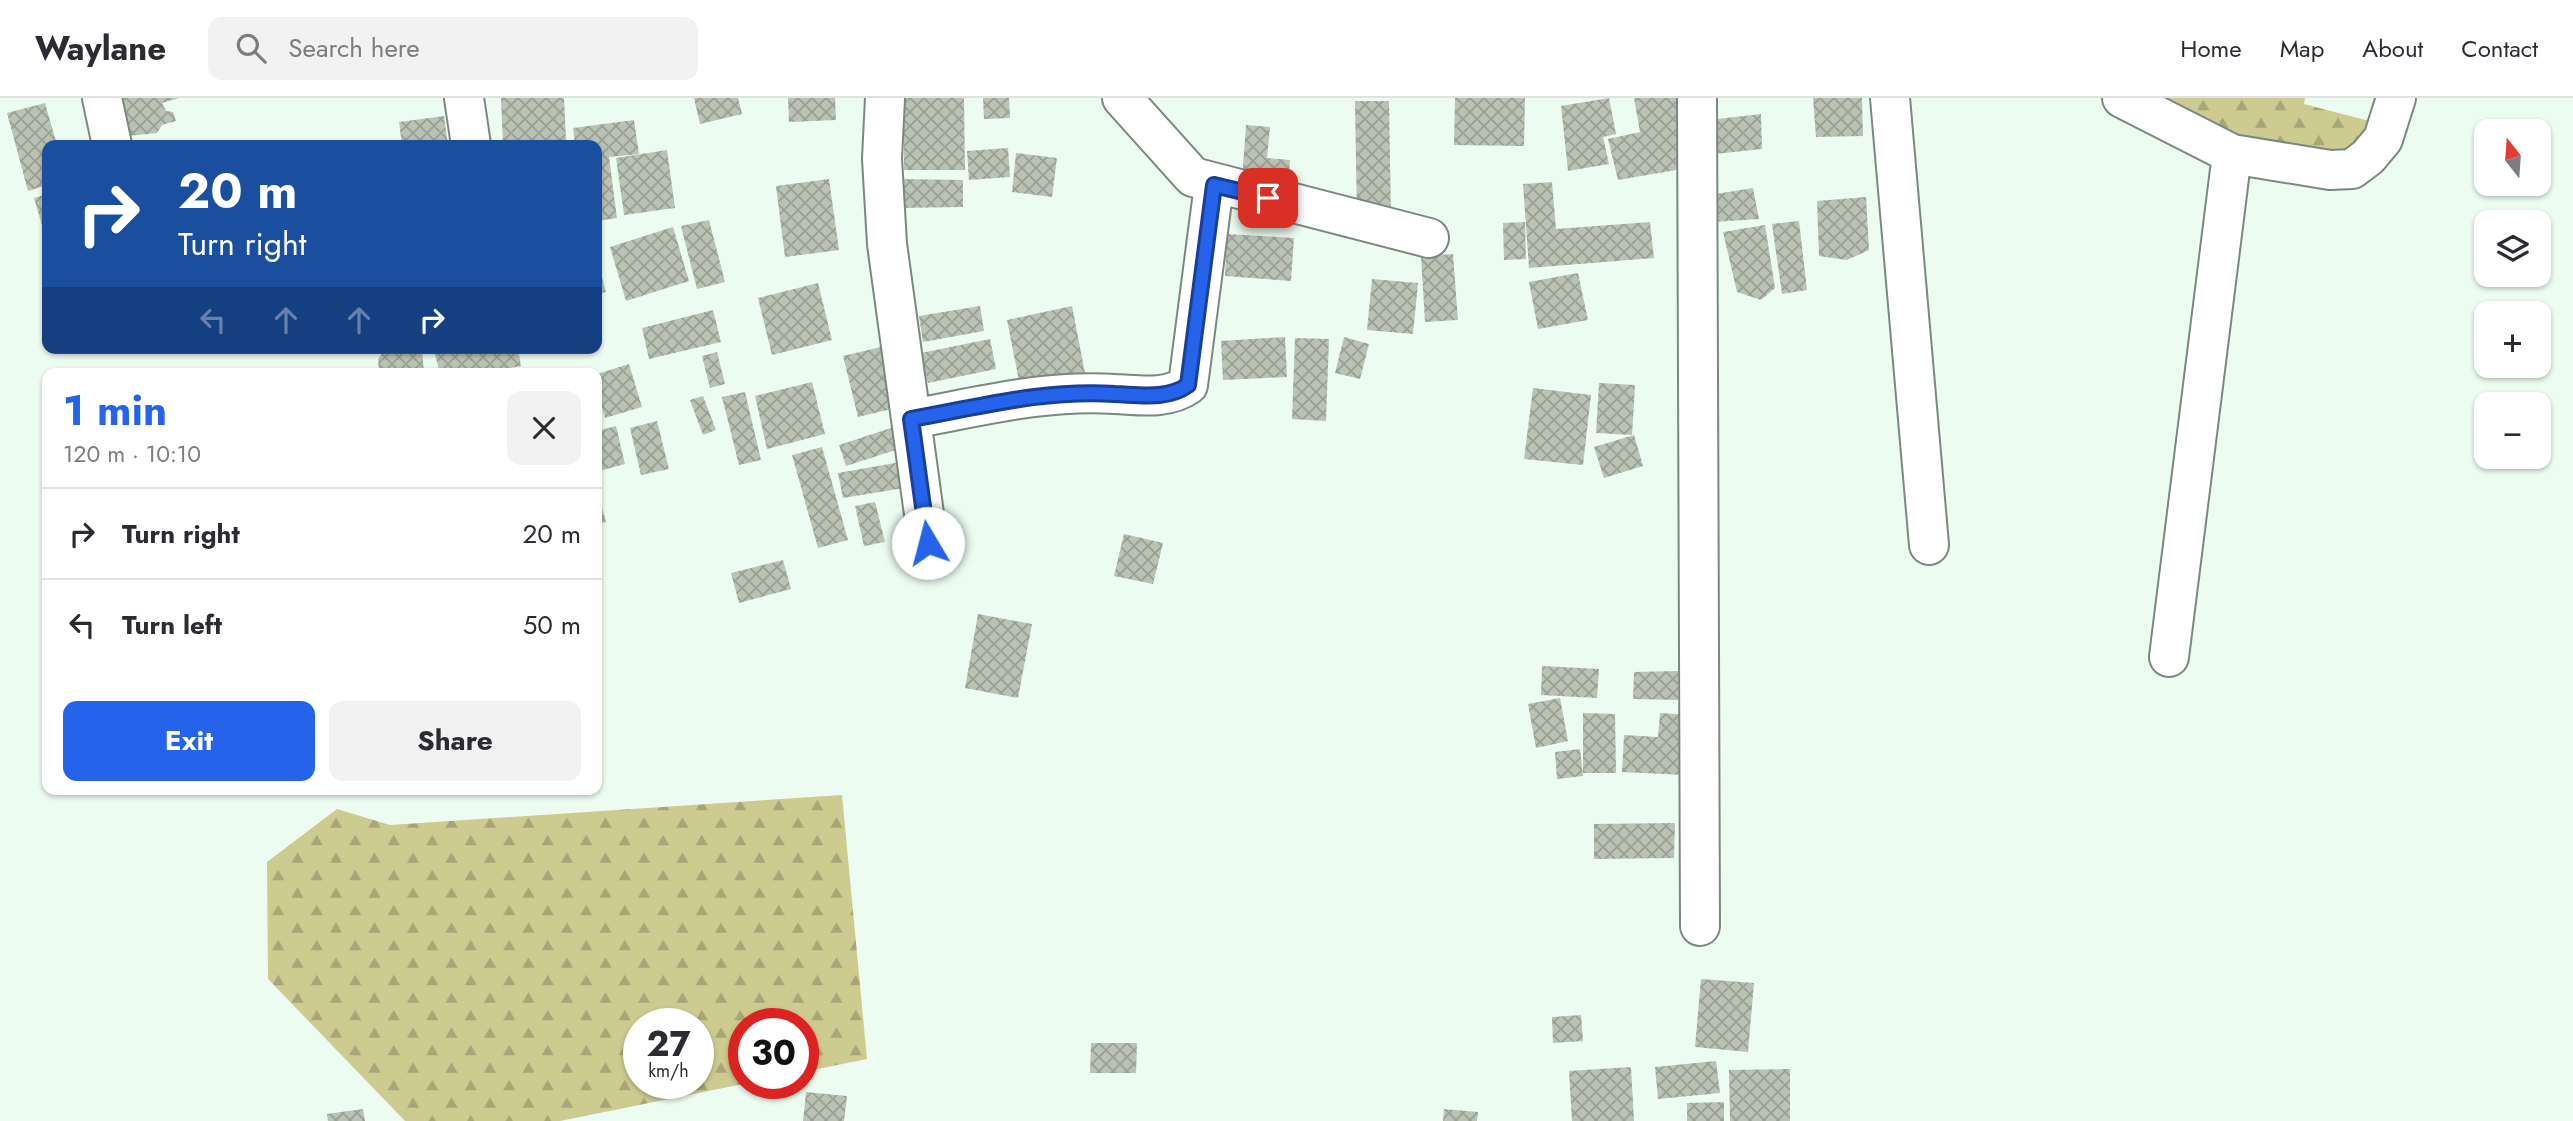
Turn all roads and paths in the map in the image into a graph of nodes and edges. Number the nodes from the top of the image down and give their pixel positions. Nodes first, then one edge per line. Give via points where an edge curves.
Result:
1 (102, 98) edge
2 (464, 98) edge
3 (885, 98) edge
4 (1122, 98) edge
5 (1697, 98) edge
6 (1890, 98) edge
7 (2122, 98) edge
8 (2396, 98) edge
9 (111, 140) edge
10 (470, 140) edge
11 (2232, 154) junction
12 (1214, 185) junction
13 (1429, 238) dead end
14 (911, 419) junction
15 (928, 543) dead end
16 (1929, 545) dead end
17 (2169, 657) dead end
18 (1700, 926) dead end

1 - 9 street
2 - 10 street
3 - 14 street via 882,159 887,244
4 - 12 street via 1193,177
5 - 18 street
6 - 16 street
7 - 11 street
8 - 11 street via 2383,139 2352,169 2330,170
11 - 17 street
12 - 13 street
12 - 14 street via 1188,385 1175,394 1145,396 1073,391
14 - 15 street

